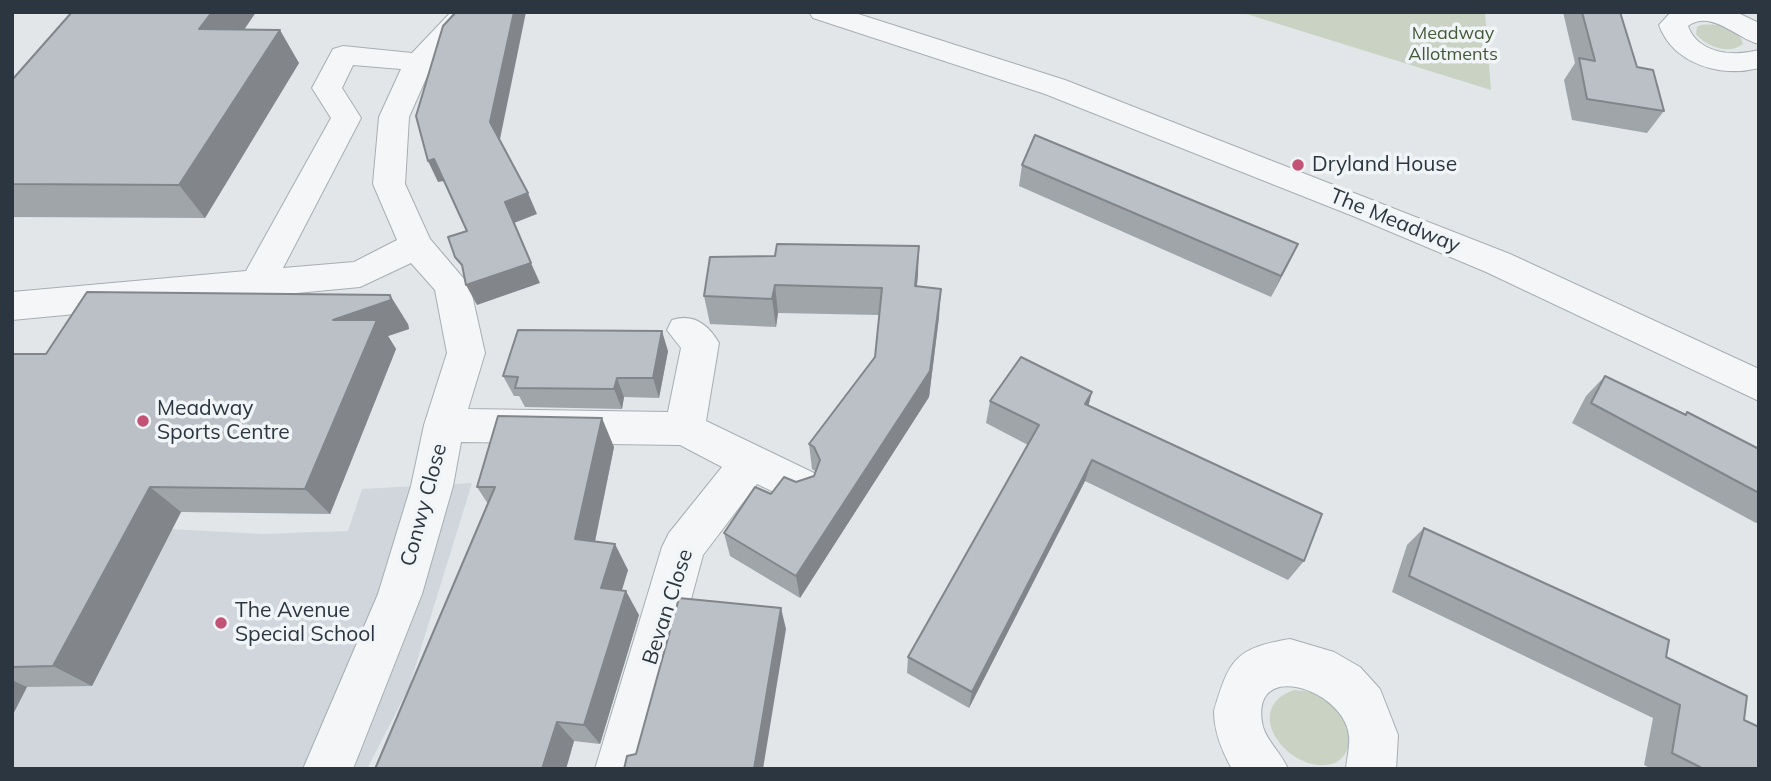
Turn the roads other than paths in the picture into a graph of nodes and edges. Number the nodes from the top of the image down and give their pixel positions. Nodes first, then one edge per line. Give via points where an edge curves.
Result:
1 (467, 12) edge
2 (823, 12) edge
3 (1759, 36) edge
4 (1759, 59) edge
5 (419, 62) junction
6 (416, 245) junction
7 (257, 283) junction
8 (12, 306) edge
9 (685, 330) dead end
10 (1759, 386) edge
11 (444, 425) junction
12 (685, 429) junction
13 (750, 462) junction
14 (799, 486) edge
15 (328, 769) edge
16 (620, 769) edge
17 (1263, 769) edge
18 (1371, 769) edge

1 - 5 street, Conwy Close
2 - 10 street, The Meadway via 1055,87 1364,208 1497,263
3 - 4 street via 1741,23 1713,15 1686,15 1673,25 1681,42 1708,57 1740,63
5 - 6 street, Conwy Close via 394,117 389,184
5 - 7 street via 343,55 327,88 346,118
6 - 7 street via 360,274
6 - 11 street, Conwy Close via 452,286 466,353
7 - 8 street
9 - 12 street via 699,343
11 - 12 street
11 - 15 street, Conwy Close via 432,486 400,594
12 - 13 street
13 - 14 street
13 - 16 street, Bevan Close via 684,547
17 - 18 street via 1244,742 1239,700 1246,683 1259,670 1298,662 1321,668 1360,700 1372,723 1376,747

